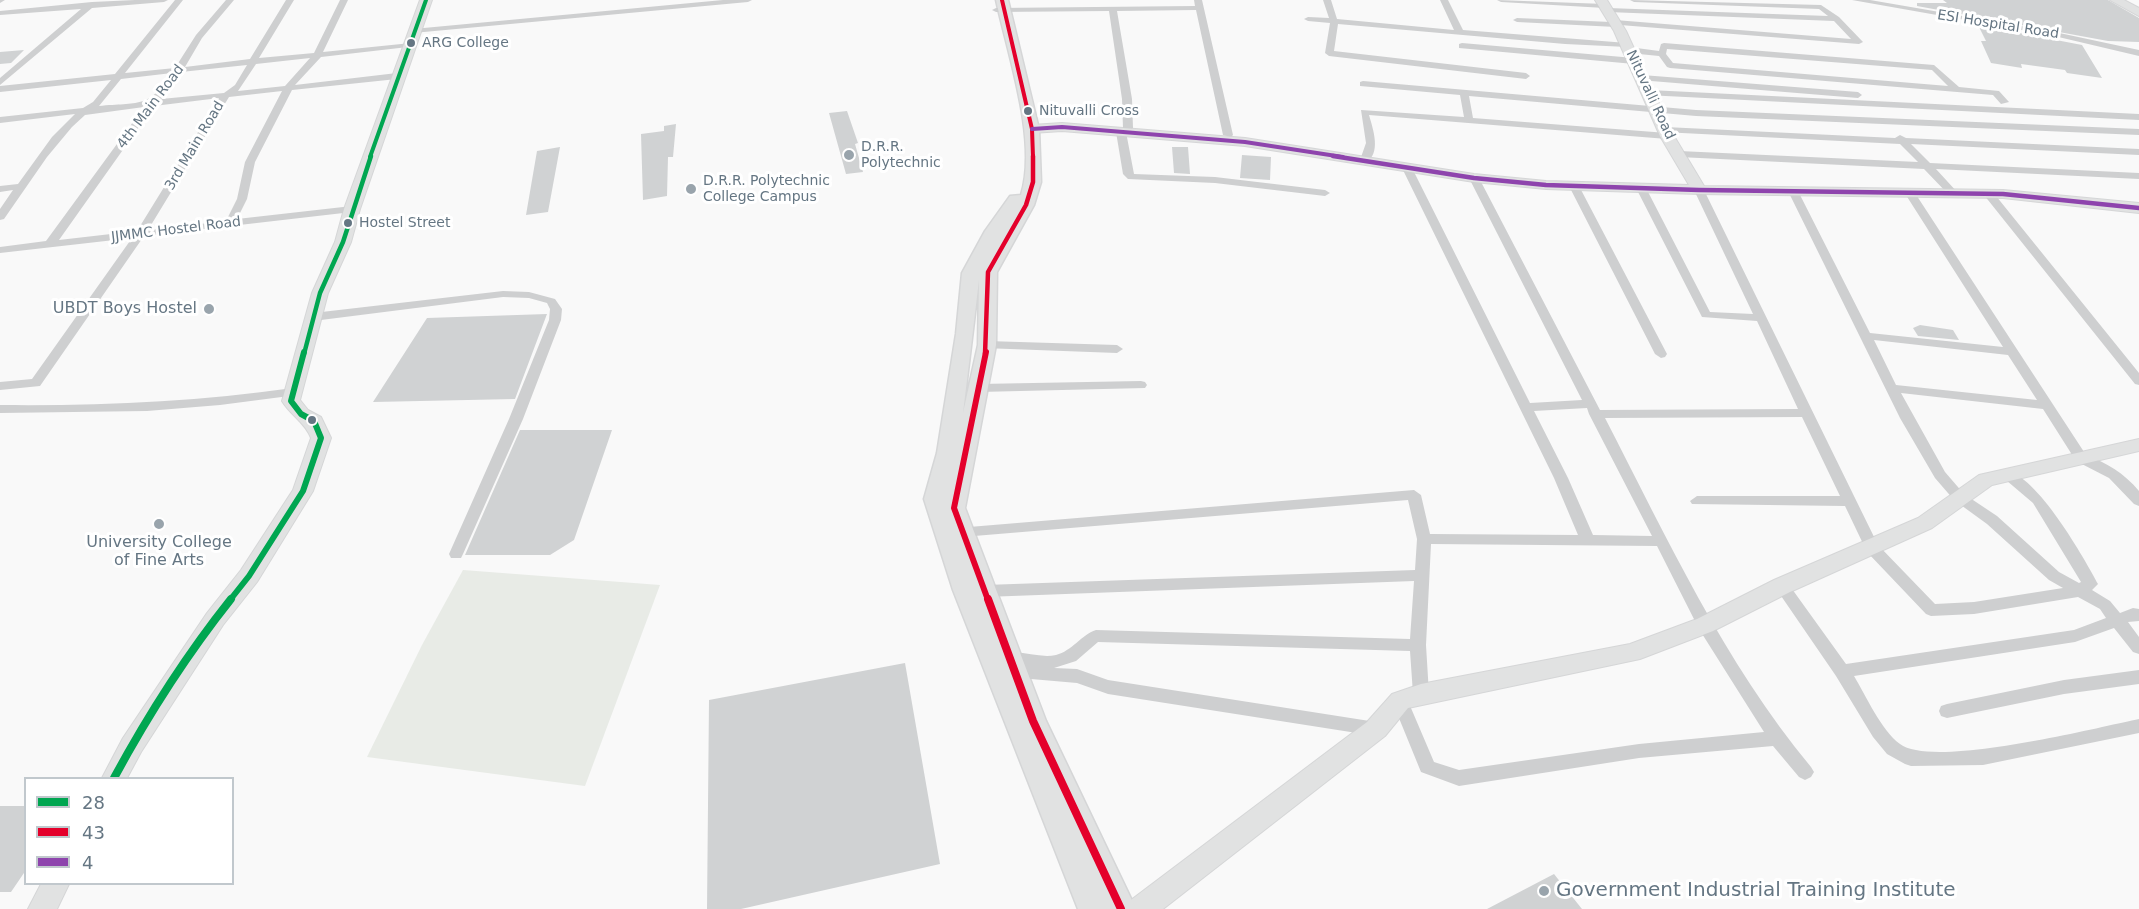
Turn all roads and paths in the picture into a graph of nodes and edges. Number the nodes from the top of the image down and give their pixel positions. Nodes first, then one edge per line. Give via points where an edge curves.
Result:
1 (164, 0) edge
2 (179, 0) edge
3 (230, 0) edge
4 (290, 0) edge
5 (344, 0) edge
6 (426, 0) edge
7 (748, 0) edge
8 (1327, 0) edge
9 (1444, 0) edge
10 (1501, 0) edge
11 (1635, 0) edge
12 (1654, 0) edge
13 (1856, 0) edge
14 (2116, 0) edge
15 (1523, 1) edge
16 (93, 2) edge
17 (1553, 2) edge
18 (1199, 4) edge
19 (999, 5) edge
20 (1113, 10) junction
21 (0, 13) edge
22 (1609, 13) edge
23 (2139, 13) edge
24 (1836, 18) junction
25 (1308, 19) dead end
26 (1517, 20) dead end
27 (1334, 21) junction
28 (413, 31) junction
29 (1459, 33) junction
30 (408, 45) junction
31 (1462, 46) dead end
32 (1863, 48) junction
33 (1630, 52) junction
34 (2139, 53) edge
35 (1662, 54) junction
36 (317, 56) junction
37 (1839, 60) junction
38 (253, 62) junction
39 (1873, 63) junction
40 (1523, 64) junction
41 (180, 69) junction
42 (118, 76) junction
43 (397, 76) junction
44 (1642, 78) junction
45 (1855, 81) junction
46 (0, 82) edge
47 (1363, 84) dead end
48 (290, 88) junction
49 (0, 89) edge
50 (1957, 90) junction
51 (1464, 93) junction
52 (1648, 93) junction
53 (1857, 94) junction
54 (226, 95) junction
55 (1019, 98) junction
56 (1531, 98) junction
57 (2004, 102) dead end
58 (151, 103) junction
59 (1870, 104) junction
60 (1655, 109) junction
61 (80, 112) junction
62 (2139, 117) edge
63 (0, 120) edge
64 (1469, 120) junction
65 (1884, 120) junction
66 (1032, 129) junction
67 (1124, 130) junction
68 (2139, 132) edge
69 (1666, 133) junction
70 (1228, 135) dead end
71 (1902, 141) junction
72 (2139, 152) edge
73 (1679, 154) junction
74 (1365, 160) junction
75 (1926, 165) junction
76 (1407, 168) junction
77 (2139, 176) edge
78 (1474, 178) junction
79 (22, 186) junction
80 (1574, 186) junction
81 (1641, 188) junction
82 (0, 189) edge
83 (1699, 190) junction
84 (1793, 191) junction
85 (1909, 192) junction
86 (1325, 193) dead end
87 (1953, 193) junction
88 (1988, 194) junction
89 (2139, 208) edge
90 (352, 209) junction
91 (0, 216) edge
92 (230, 223) junction
93 (140, 234) junction
94 (50, 244) junction
95 (0, 250) edge
96 (313, 317) junction
97 (1761, 318) junction
98 (1866, 336) junction
99 (987, 345) junction
100 (1117, 350) dead end
101 (2012, 352) junction
102 (1661, 354) dead end
103 (2139, 381) edge
104 (1141, 385) dead end
105 (0, 386) edge
106 (979, 388) junction
107 (1892, 388) junction
108 (293, 392) junction
109 (2047, 405) junction
110 (1525, 407) junction
111 (0, 409) edge
112 (1593, 409) junction
113 (1807, 413) junction
114 (2139, 445) edge
115 (2081, 458) junction
116 (2007, 475) junction
117 (1959, 497) junction
118 (1697, 501) dead end
119 (1851, 501) junction
120 (2139, 501) edge
121 (962, 532) junction
122 (1424, 539) junction
123 (1588, 541) junction
124 (1662, 541) junction
125 (1872, 548) junction
126 (456, 554) dead end
127 (1422, 575) junction
128 (1782, 586) junction
129 (984, 591) junction
130 (2079, 591) junction
131 (2139, 615) edge
132 (2118, 621) junction
133 (1705, 625) junction
134 (1418, 645) junction
135 (2139, 648) edge
136 (1012, 666) junction
137 (1842, 671) junction
138 (2139, 677) edge
139 (1411, 697) junction
140 (1947, 711) dead end
141 (2139, 726) edge
142 (1376, 729) junction
143 (1778, 738) junction
144 (1805, 772) dead end
145 (115, 777) edge
146 (55, 885) edge
147 (42, 909) edge
148 (1093, 909) edge
149 (1121, 909) edge
150 (1141, 909) edge

1 - 16 street
2 - 42 street
3 - 41 street, 4th Main Road via 199,37
4 - 38 street, 3rd Main Road
5 - 36 street
6 - 28 street
7 - 28 street
8 - 27 street
9 - 29 street via 1459,25
10 - 15 street
11 - 12 street
12 - 24 street via 1821,7
13 - 34 street, ESI Hospital Road via 2050,33
14 - 23 street
15 - 17 street
16 - 21 street
16 - 46 street
17 - 22 street
18 - 20 street
18 - 70 street
19 - 20 street
19 - 55 main road
20 - 67 street via 1127,99
22 - 24 street
22 - 26 street
22 - 32 street
22 - 33 street, Nituvalli Road
24 - 32 street
25 - 27 street
27 - 29 street
27 - 40 street via 1329,53
28 - 30 street
29 - 33 street
30 - 36 street
30 - 43 street
31 - 40 street
32 - 39 street
33 - 35 street
33 - 40 street
33 - 44 street, Nituvalli Road
35 - 37 street via 1664,46
35 - 45 street via 1670,65
36 - 38 street
36 - 48 street
37 - 39 street
37 - 45 street
38 - 41 street
38 - 54 street, 3rd Main Road via 238,87
39 - 50 street via 1934,69
40 - 56 street
41 - 42 street
41 - 58 street, 4th Main Road
42 - 49 street
42 - 61 street via 96,104
43 - 48 street
43 - 90 street
44 - 52 street, Nituvalli Road
44 - 53 street
45 - 50 street
45 - 53 street
47 - 51 street
48 - 54 street
48 - 92 street via 249,162 242,199
50 - 57 street via 1996,93
51 - 56 street
51 - 64 street
52 - 59 street
52 - 60 street, Nituvalli Road
53 - 59 street
54 - 58 street
54 - 93 street, 3rd Main Road
55 - 66 main road
55 - 148 main road via 1018,196 993,231 971,273 947,453 935,499 965,590
56 - 60 street
58 - 61 street
58 - 94 street, 4th Main Road
59 - 62 street
59 - 65 street
60 - 65 street
60 - 69 street, Nituvalli Road
61 - 63 street
61 - 79 street
64 - 69 street
64 - 74 street via 1364,112 1371,143
65 - 68 street
65 - 71 street
66 - 67 street
66 - 99 main road via 1033,182 1026,205 988,272
67 - 74 street via 1245,141
67 - 86 street via 1128,174 1132,177 1226,181
69 - 71 street
69 - 73 street, Nituvalli Road
71 - 72 street
71 - 75 street
73 - 75 street
73 - 83 street, Nituvalli Road
74 - 76 street
75 - 77 street
75 - 87 street
76 - 78 street
76 - 110 street
78 - 80 street
78 - 112 street
79 - 82 street
79 - 91 street
80 - 81 street
80 - 102 street
81 - 83 street
81 - 97 street via 1706,315
83 - 84 street
83 - 97 street
84 - 85 street
84 - 98 street
85 - 87 street
85 - 101 street
87 - 88 street
88 - 89 street
88 - 103 street
90 - 92 street, JJMMC Hostel Road
90 - 96 street via 344,242
92 - 93 street, JJMMC Hostel Road
93 - 94 street, JJMMC Hostel Road
93 - 105 street, 3rd Main Road via 36,383
94 - 95 street, JJMMC Hostel Road
96 - 108 street
96 - 126 street via 503,294 551,301 556,309 516,419
97 - 113 street
98 - 101 street
98 - 107 street
99 - 100 street
99 - 106 main road
101 - 109 street
104 - 106 street
106 - 121 main road via 954,508
107 - 109 street
107 - 117 street via 1940,474
108 - 111 street via 132,407
108 - 145 street via 291,401 301,414 314,421 321,438 303,491 249,576 215,619
109 - 115 street
110 - 112 street
110 - 123 street
112 - 113 street
112 - 124 street
113 - 119 street
114 - 115 street
115 - 116 street
115 - 120 street via 2104,466
116 - 117 street via 1970,487
116 - 130 street via 2038,500 2079,563 2090,584
117 - 125 street via 1925,523
117 - 130 street via 1992,520 2054,576
118 - 119 street
119 - 125 street
121 - 122 street via 1414,495
121 - 129 main road
122 - 123 street
122 - 127 street
123 - 124 street
124 - 133 street
125 - 128 street
125 - 130 street via 1931,610 1974,608
127 - 129 street
127 - 134 street
128 - 133 street
128 - 137 street
129 - 136 main road
130 - 132 street via 2105,605
131 - 132 street
132 - 135 street
132 - 137 street via 2075,636
133 - 139 street via 1632,653
133 - 143 street
134 - 136 street via 1096,636 1056,663
134 - 139 street
136 - 142 street via 1077,676 1108,687
136 - 149 main road via 1033,721
137 - 141 street via 1879,732 1893,749 1911,759 1983,758
138 - 140 street via 2064,687
139 - 142 street
139 - 143 street via 1427,767 1458,778 1639,751
142 - 150 street
143 - 144 street
146 - 147 street

